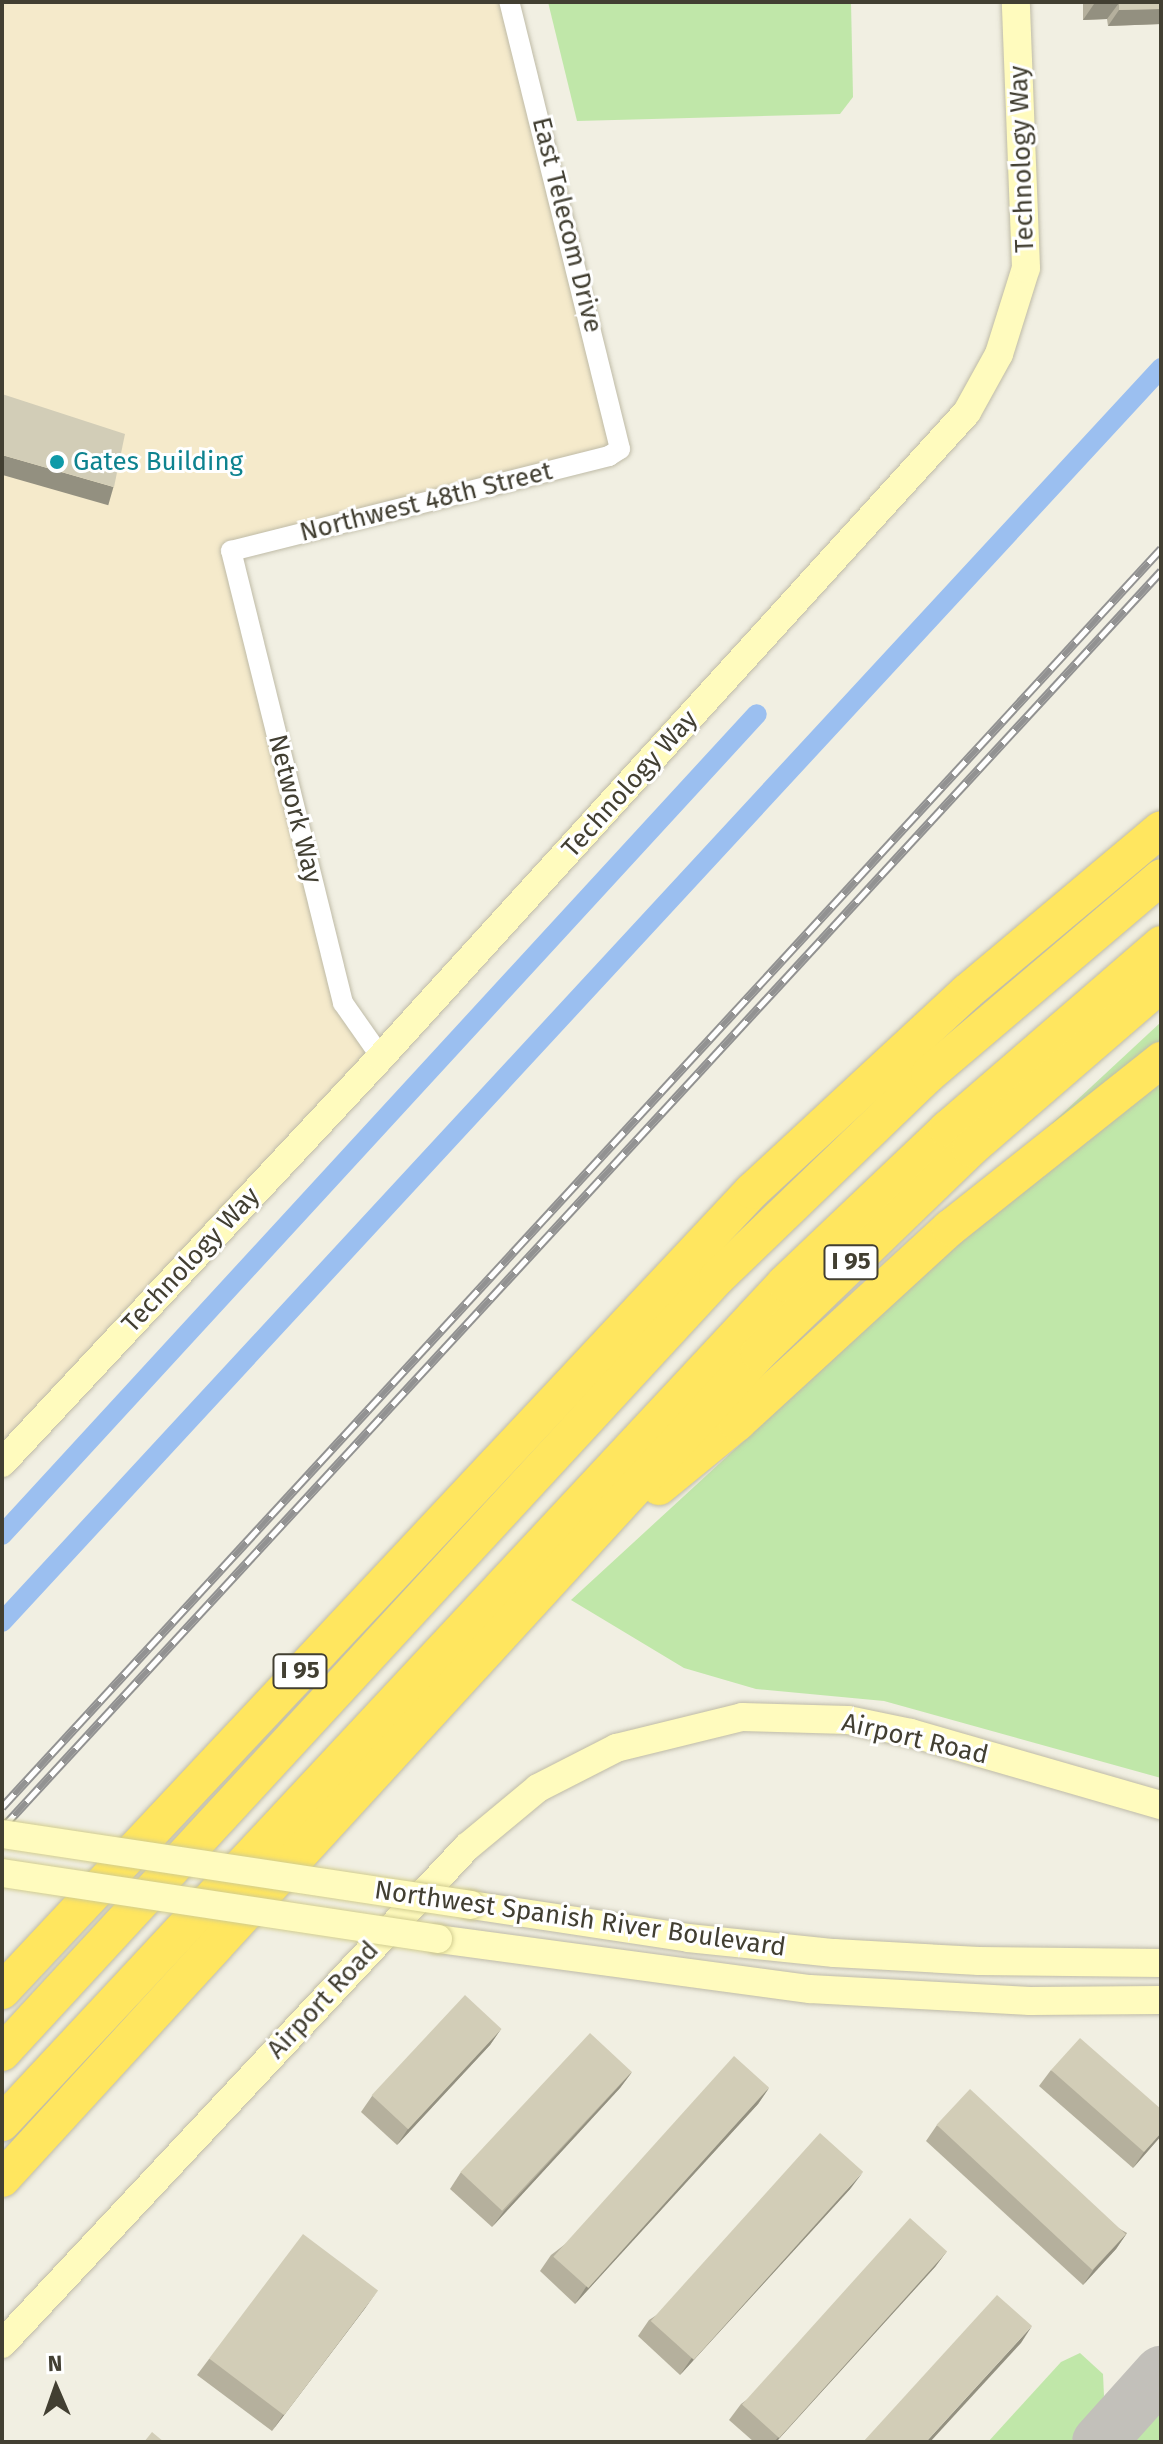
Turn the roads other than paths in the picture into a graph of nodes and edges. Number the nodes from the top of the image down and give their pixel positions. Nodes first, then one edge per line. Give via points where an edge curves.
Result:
1 (509, 2) edge
2 (1016, 2) edge
3 (620, 449) joint
4 (231, 551) joint
5 (1161, 829) edge
6 (1161, 877) edge
7 (1161, 944) edge
8 (1161, 984) edge
9 (381, 1057) junction
10 (1161, 1060) edge
11 (2, 1463) edge
12 (565, 1564) junction
13 (1161, 1805) edge
14 (2, 1834) edge
15 (2, 1873) edge
16 (1161, 1963) edge
17 (2, 1991) edge
18 (1161, 2000) edge
19 (2, 2053) edge
20 (2, 2123) edge
21 (2, 2179) edge
22 (2, 2344) edge

1 - 3 street, East Telecom Drive
2 - 9 street, Technology Way via 1026,268 1008,332 980,392 954,428
3 - 4 street, Northwest 48th Street
4 - 9 street, Network Way via 343,1003
5 - 17 highway, I 95 via 956,1002 752,1191
6 - 19 highway via 939,1065 717,1278
7 - 20 highway via 968,1110 785,1283
8 - 12 highway, I 95 via 970,1149 810,1302
9 - 11 street, Technology Way
10 - 12 highway via 950,1228 737,1423
12 - 21 highway, I 95
13 - 22 street, Airport Road via 848,1720 742,1717 616,1748 538,1788 467,1847
14 - 16 street, Northwest Spanish River Boulevard, bridge via 820,1951 979,1961
15 - 18 street, Northwest Spanish River Boulevard, bridge via 796,1988 1030,2001

